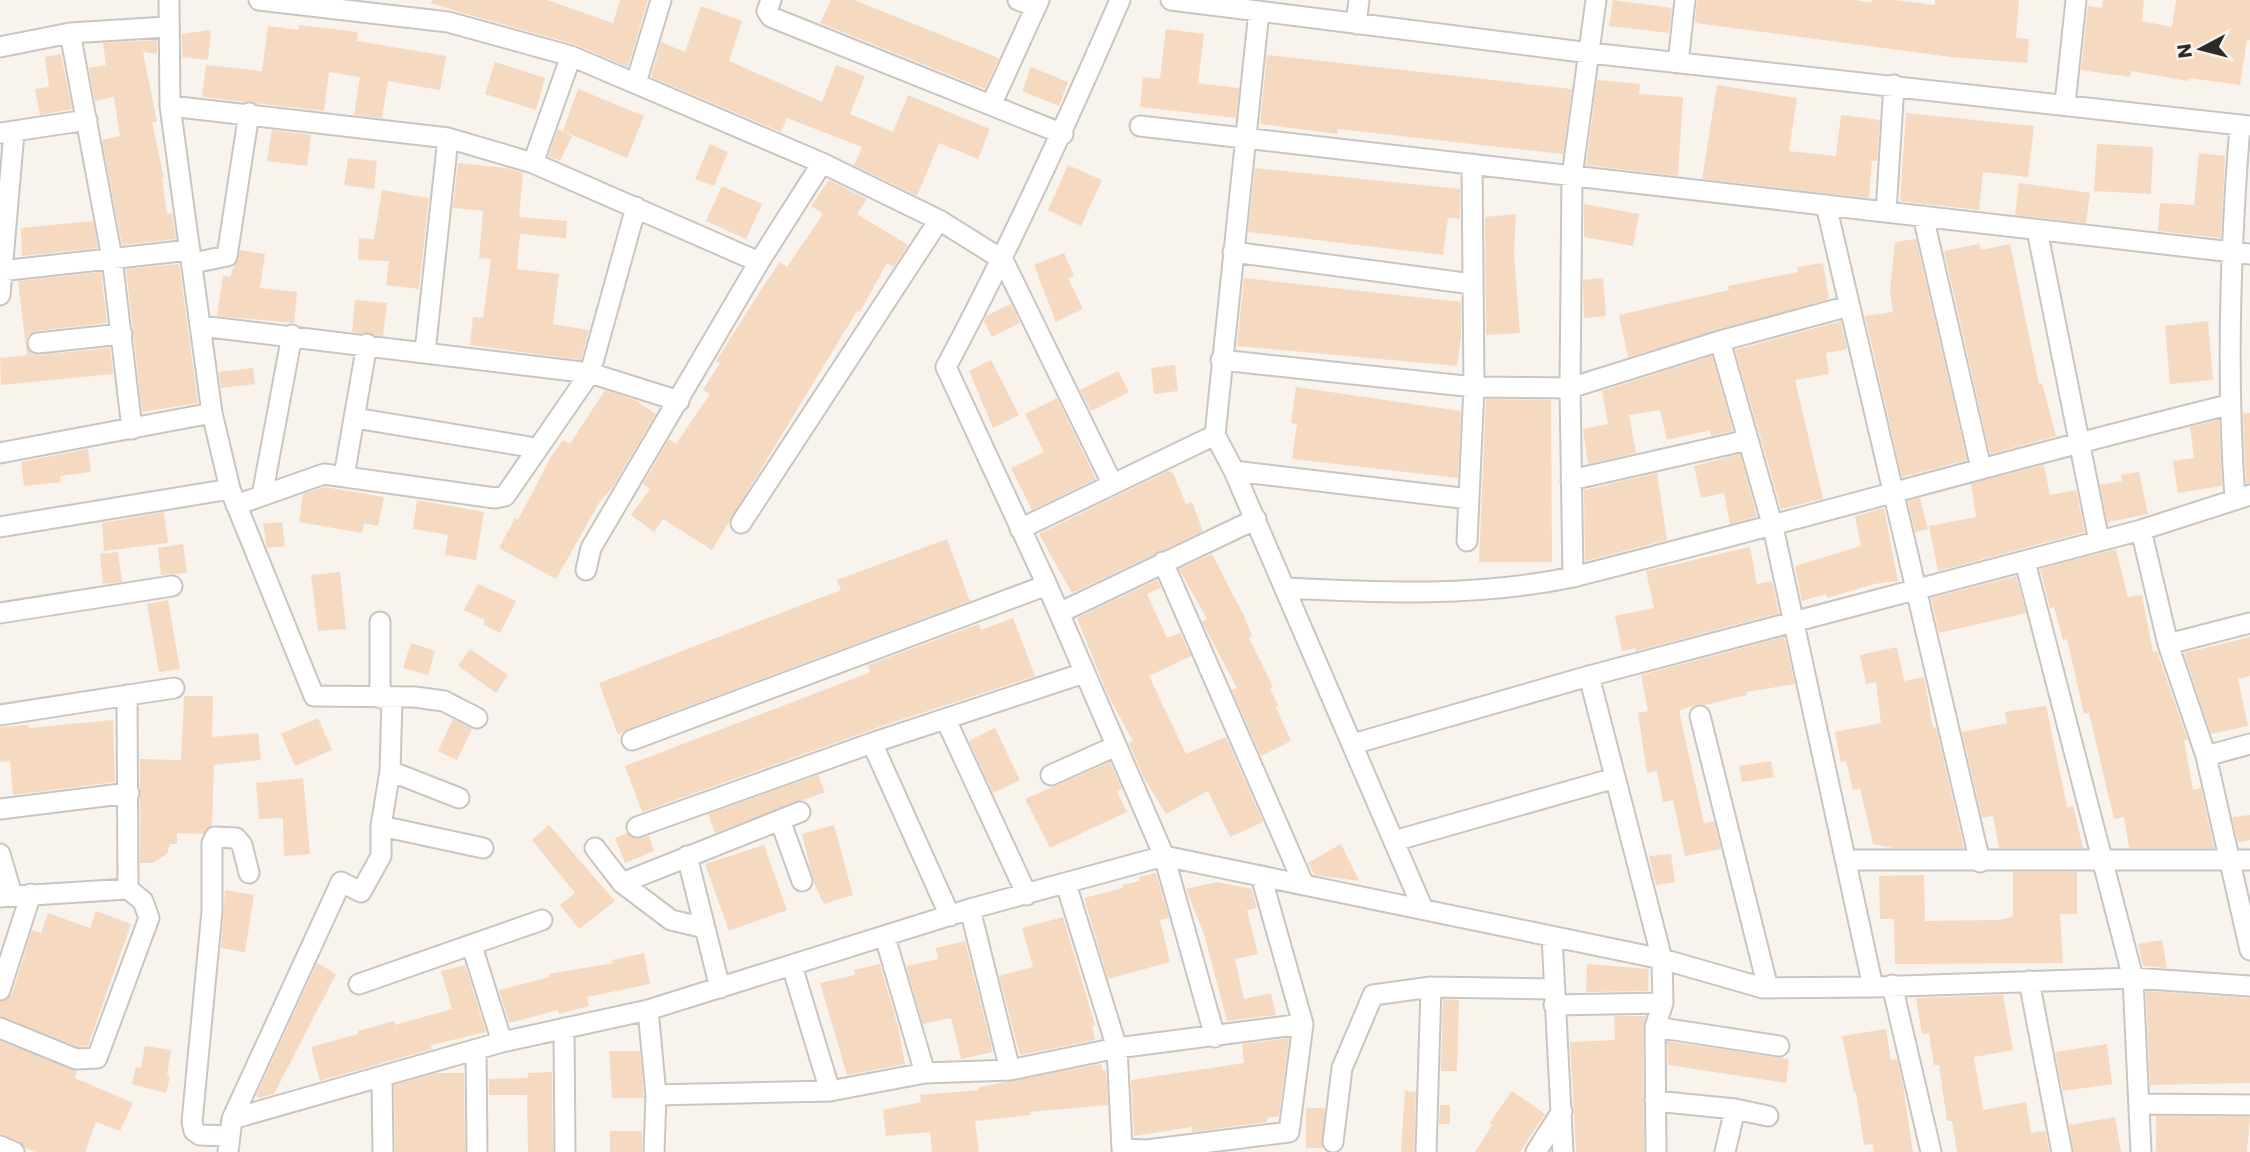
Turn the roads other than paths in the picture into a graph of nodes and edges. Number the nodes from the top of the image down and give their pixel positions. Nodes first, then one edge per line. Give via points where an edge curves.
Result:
1 (169, 0) edge
2 (259, 0) edge
3 (661, 0) edge
4 (771, 0) edge
5 (1119, 0) edge
6 (1171, 0) edge
7 (1359, 0) edge
8 (1596, 0) edge
9 (1685, 0) edge
10 (2076, 0) edge
11 (1031, 2) edge
12 (1259, 11) junction
13 (1356, 24) junction
14 (167, 27) junction
15 (70, 33) junction
16 (0, 47) edge
17 (1590, 53) junction
18 (571, 56) junction
19 (1678, 63) junction
20 (636, 83) junction
21 (1894, 85) junction
22 (992, 103) junction
23 (2065, 104) junction
24 (170, 106) junction
25 (249, 113) junction
26 (87, 120) junction
27 (1140, 126) dead end
28 (2245, 126) edge
29 (7, 132) edge
30 (1063, 134) junction
31 (448, 138) junction
32 (1245, 138) junction
33 (533, 163) junction
34 (822, 163) junction
35 (1472, 164) junction
36 (1572, 176) junction
37 (1826, 205) junction
38 (636, 207) junction
39 (1886, 212) junction
40 (1923, 216) junction
41 (939, 220) junction
42 (2037, 230) junction
43 (1233, 252) junction
44 (2230, 252) junction
45 (2250, 254) edge
46 (191, 257) junction
47 (112, 258) junction
48 (1003, 260) junction
49 (759, 262) junction
50 (2, 271) edge
51 (1472, 284) junction
52 (0, 295) edge
53 (1849, 306) junction
54 (201, 326) junction
55 (122, 334) junction
56 (292, 335) junction
57 (1720, 341) junction
58 (38, 343) dead end
59 (367, 344) junction
60 (425, 352) junction
61 (1221, 360) junction
62 (590, 373) junction
63 (1474, 387) junction
64 (1570, 388) junction
65 (679, 401) junction
66 (2228, 405) junction
67 (212, 413) junction
68 (355, 418) junction
69 (132, 429) junction
70 (1215, 435) junction
71 (1748, 440) junction
72 (2078, 442) junction
73 (536, 447) junction
74 (0, 453) edge
75 (1981, 468) junction
76 (1234, 471) junction
77 (344, 476) junction
78 (1571, 480) junction
79 (1112, 483) junction
80 (1893, 492) junction
81 (262, 496) junction
82 (233, 497) junction
83 (2242, 497) edge
84 (1469, 499) junction
85 (1256, 519) junction
86 (741, 523) dead end
87 (0, 527) edge
88 (1773, 527) junction
89 (1020, 529) junction
90 (2141, 530) junction
91 (1466, 541) dead end
92 (2099, 541) junction
93 (1163, 562) junction
94 (2025, 562) junction
95 (586, 570) dead end
96 (1573, 577) junction
97 (1047, 585) junction
98 (172, 586) dead end
99 (1287, 588) junction
100 (1916, 590) junction
101 (0, 613) edge
102 (1059, 613) junction
103 (380, 622) dead end
104 (1795, 622) junction
105 (2250, 623) edge
106 (2168, 644) junction
107 (1084, 673) junction
108 (1589, 676) junction
109 (174, 688) dead end
110 (127, 695) junction
111 (386, 699) junction
112 (0, 715) edge
113 (1700, 716) dead end
114 (477, 718) dead end
115 (946, 720) junction
116 (632, 740) dead end
117 (872, 743) junction
118 (1353, 744) junction
119 (2250, 744) edge
120 (1116, 746) junction
121 (2206, 755) junction
122 (390, 771) junction
123 (1051, 775) dead end
124 (1615, 778) junction
125 (129, 793) junction
126 (459, 798) dead end
127 (0, 809) edge
128 (800, 813) dead end
129 (780, 820) junction
130 (381, 827) junction
131 (637, 827) dead end
132 (1394, 841) junction
133 (483, 848) dead end
134 (595, 848) dead end
135 (0, 854) edge
136 (687, 856) junction
137 (1164, 856) junction
138 (2228, 859) junction
139 (1847, 860) junction
140 (2102, 860) junction
141 (2250, 860) edge
142 (1980, 862) junction
143 (248, 873) dead end
144 (1261, 876) junction
145 (802, 881) dead end
146 (622, 883) junction
147 (1066, 884) junction
148 (1304, 885) junction
149 (128, 889) junction
150 (14, 895) edge
151 (1027, 895) junction
152 (970, 909) junction
153 (1423, 909) junction
154 (950, 916) junction
155 (542, 920) dead end
156 (705, 928) junction
157 (1552, 936) junction
158 (886, 937) junction
159 (472, 946) junction
160 (2250, 950) edge
161 (1662, 959) junction
162 (792, 965) junction
163 (2133, 978) junction
164 (2029, 981) junction
165 (359, 984) dead end
166 (1882, 986) junction
167 (2250, 986) edge
168 (1431, 987) junction
169 (720, 988) junction
170 (1768, 988) junction
171 (0, 989) edge
172 (1553, 997) junction
173 (1663, 1003) junction
174 (648, 1010) junction
175 (1303, 1024) junction
176 (1655, 1027) junction
177 (0, 1028) edge
178 (564, 1028) junction
179 (1215, 1037) junction
180 (502, 1042) junction
181 (1779, 1046) dead end
182 (1117, 1048) junction
183 (475, 1051) junction
184 (1010, 1070) junction
185 (925, 1073) junction
186 (382, 1079) junction
187 (830, 1091) junction
188 (656, 1095) junction
189 (1655, 1101) junction
190 (2141, 1104) junction
191 (2250, 1105) edge
192 (1735, 1109) junction
193 (1562, 1111) junction
194 (1768, 1116) dead end
195 (230, 1136) edge
196 (1334, 1142) dead end
197 (1235, 1145) edge
198 (0, 1146) edge
199 (1147, 1151) edge
200 (14, 1152) edge
201 (383, 1152) edge
202 (477, 1152) edge
203 (565, 1152) edge
204 (654, 1152) edge
205 (1426, 1152) edge
206 (1536, 1152) edge
207 (1563, 1152) edge
208 (1656, 1152) edge
209 (1725, 1152) edge
210 (1931, 1152) edge
211 (2062, 1152) edge
212 (2141, 1152) edge

1 - 14 street
2 - 18 street via 447,22
3 - 20 street
4 - 22 street via 767,10 771,17
5 - 30 street
6 - 12 street
7 - 13 street
8 - 17 street
9 - 19 street
10 - 23 street
11 - 22 street
12 - 13 street
12 - 32 street
13 - 17 street
14 - 15 street
14 - 24 street
15 - 16 street
15 - 26 street
17 - 19 street
17 - 36 street
18 - 20 street
18 - 33 street
19 - 21 street
20 - 34 street
21 - 23 street
21 - 39 street
22 - 30 street
23 - 28 street
24 - 25 street
24 - 46 street
25 - 31 street
25 - 46 street via 227,256
26 - 29 street
26 - 47 street
27 - 32 street
28 - 44 street
29 - 50 street
30 - 48 street
31 - 33 street
31 - 60 street
32 - 35 street
32 - 43 street
33 - 38 street
34 - 41 street
34 - 49 street
35 - 36 street
35 - 51 street
36 - 37 street
36 - 64 street
37 - 39 street
37 - 53 street
38 - 49 street
38 - 62 street
39 - 40 street
40 - 42 street
40 - 75 street
41 - 48 street
41 - 86 street
42 - 44 street
42 - 72 street
43 - 51 street
43 - 61 street
44 - 45 street
44 - 66 street
46 - 47 street
46 - 54 street
47 - 50 street
47 - 55 street
48 - 79 street
48 - 89 street via 946,367
49 - 65 street
50 - 52 street
51 - 63 street
53 - 57 street
53 - 80 street
54 - 56 street
54 - 67 street
55 - 58 street
55 - 69 street
56 - 59 street
56 - 81 street
57 - 64 street
57 - 71 street
59 - 60 street
59 - 68 street
60 - 62 street
61 - 63 street
61 - 70 street
62 - 65 street
62 - 73 street
63 - 64 street
63 - 84 street
64 - 78 street
65 - 95 street via 591,548
66 - 72 street
66 - 83 street
67 - 69 street
67 - 82 street
68 - 73 street
68 - 77 street
69 - 74 street
70 - 76 street
70 - 79 street
71 - 78 street
71 - 88 street
72 - 75 street
72 - 92 street
73 - 77 street via 505,496 495,498
75 - 80 street
76 - 84 street
76 - 85 street
77 - 81 street via 324,474
78 - 96 street
79 - 89 street
80 - 88 street
80 - 100 street
81 - 82 street
82 - 87 street
82 - 111 street via 314,696
83 - 90 street
84 - 91 street
85 - 93 street
85 - 99 street
88 - 96 street
88 - 104 street
89 - 97 street
90 - 92 street
90 - 106 street
92 - 94 street
93 - 102 street
93 - 148 street
94 - 100 street
94 - 140 street
96 - 99 street via 1518,588 1455,593
97 - 102 street
97 - 116 street
98 - 101 street
99 - 118 street
100 - 104 street
100 - 142 street
102 - 107 street
103 - 111 street
104 - 108 street
104 - 139 street
105 - 106 street
106 - 121 street
107 - 115 street
107 - 120 street
108 - 118 street
108 - 124 street
109 - 110 street
110 - 112 street
110 - 125 street
111 - 114 street via 444,701
111 - 122 street
113 - 170 street
115 - 117 street
115 - 151 street
117 - 131 street
117 - 154 street
118 - 132 street
119 - 121 street
120 - 123 street
120 - 137 street
121 - 138 street
122 - 126 street
122 - 130 street
124 - 132 street
124 - 161 street
125 - 127 street
125 - 149 street
128 - 129 street
129 - 136 street
129 - 145 street
130 - 133 street
130 - 195 street via 381,856 361,892 341,882
132 - 153 street
134 - 146 street
135 - 150 street
136 - 146 street
136 - 156 street
137 - 144 street
137 - 147 street
137 - 179 street
138 - 140 street
138 - 141 street
138 - 160 street
139 - 142 street
139 - 166 street
140 - 142 street
140 - 163 street
143 - 195 street via 236,838 215,837 192,1122 200,1135
144 - 148 street
144 - 175 street
146 - 156 street via 671,920
147 - 151 street
147 - 182 street
148 - 153 street
149 - 150 street
149 - 177 street via 143,901 149,918 97,1058 76,1059
150 - 171 street
151 - 152 street
152 - 154 street
152 - 184 street
153 - 157 street
154 - 158 street
155 - 159 street
156 - 169 street
157 - 161 street
157 - 172 street
158 - 162 street
158 - 185 street
159 - 165 street
159 - 180 street
161 - 170 street
161 - 173 street
162 - 169 street
162 - 187 street
163 - 164 street
163 - 167 street
163 - 190 street
164 - 166 street
164 - 211 street
166 - 170 street
166 - 210 street
168 - 172 street
168 - 196 street via 1373,995 1342,1068
168 - 205 street
169 - 174 street
172 - 173 street
172 - 193 street
173 - 176 street
174 - 178 street
174 - 188 street
175 - 179 street
175 - 197 street via 1289,1132
176 - 181 street
176 - 189 street
178 - 180 street
178 - 203 street
179 - 182 street
180 - 183 street
182 - 184 street
182 - 199 street via 1122,1149
183 - 186 street
183 - 202 street
184 - 185 street
185 - 187 street
186 - 195 street
186 - 201 street
187 - 188 street
188 - 204 street
189 - 192 street
189 - 208 street
190 - 191 street
190 - 212 street
192 - 194 street
192 - 209 street
193 - 206 street
193 - 207 street
197 - 199 street
198 - 200 street

